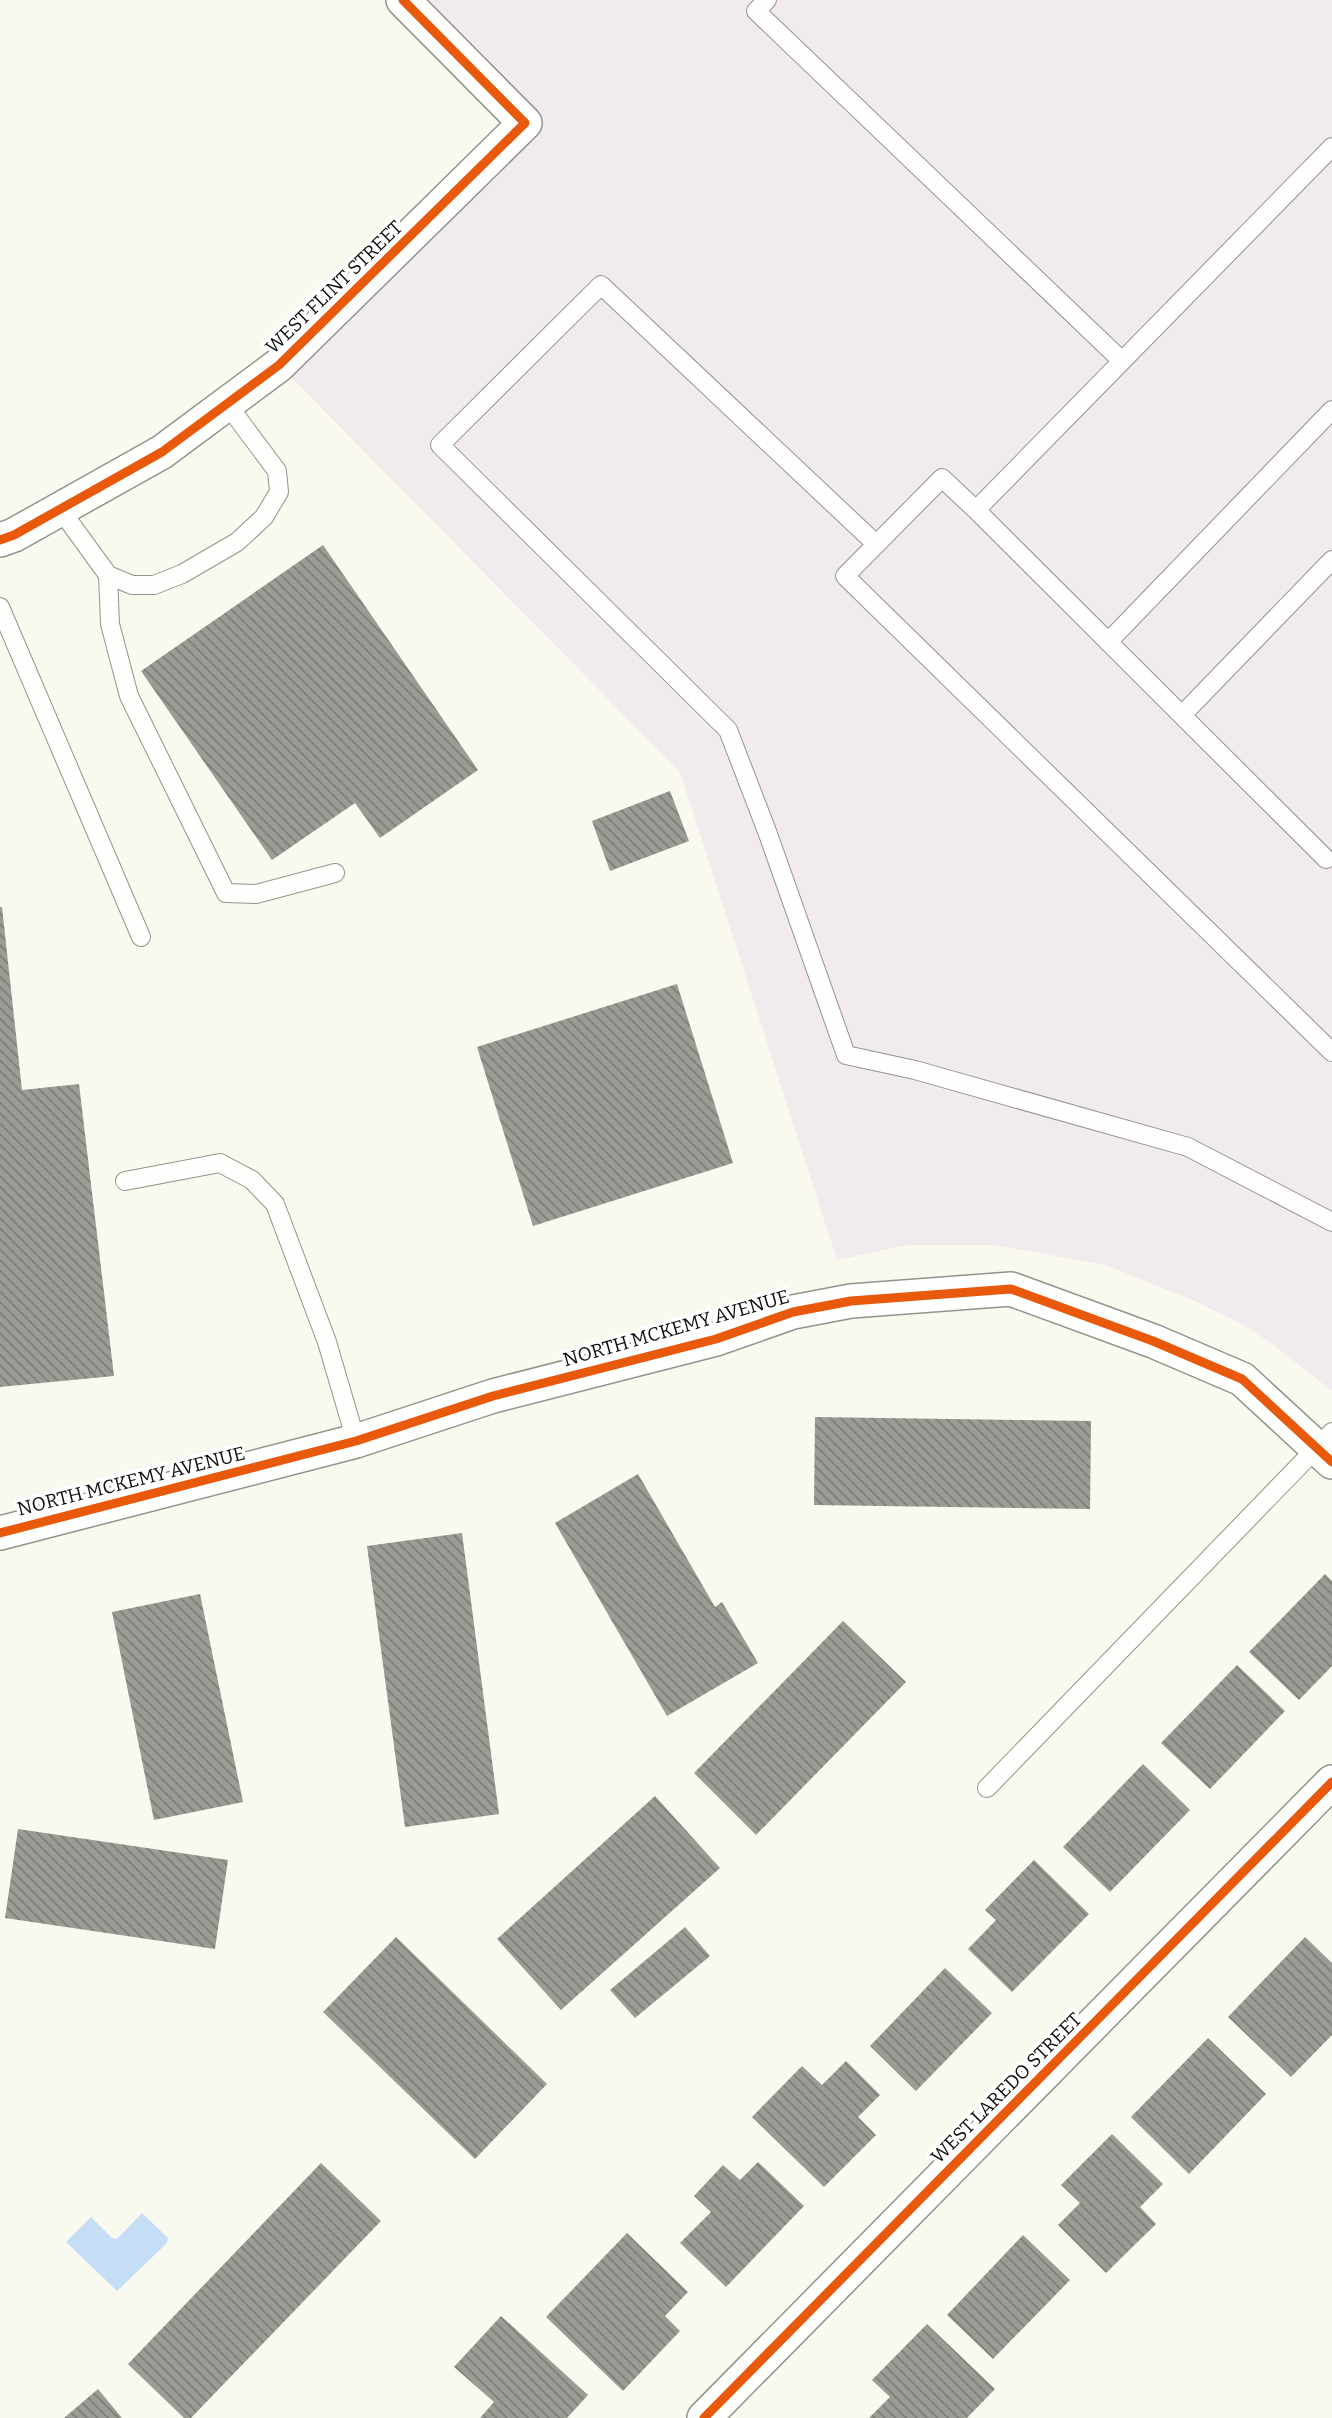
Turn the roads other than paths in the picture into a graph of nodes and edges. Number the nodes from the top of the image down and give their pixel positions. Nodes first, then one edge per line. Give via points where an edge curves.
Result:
1 (403, 0) edge
2 (760, 2) edge
3 (1332, 147) edge
4 (1122, 361) junction
5 (227, 404) junction
6 (1332, 410) edge
7 (60, 509) junction
8 (976, 510) junction
9 (0, 540) edge
10 (876, 544) junction
11 (1332, 560) edge
12 (108, 575) junction
13 (0, 607) edge
14 (1108, 642) junction
15 (1182, 715) junction
16 (1330, 859) edge
17 (335, 873) dead end
18 (141, 937) dead end
19 (1332, 1052) edge
20 (125, 1181) dead end
21 (1332, 1222) edge
22 (356, 1441) junction
23 (1327, 1447) edge
24 (0, 1533) edge
25 (1332, 1782) edge
26 (987, 1788) dead end
27 (704, 2418) edge

1 - 5 street, WEST FLINT STREET via 525,123 279,365
2 - 4 lane via 756,11
3 - 4 lane
4 - 8 lane
5 - 7 street, WEST FLINT STREET via 162,452
5 - 12 lane via 277,471 279,492 264,517 237,542 154,585 132,585
6 - 14 lane
7 - 9 street, WEST FLINT STREET
7 - 12 lane
8 - 10 lane via 943,478
8 - 14 lane
10 - 19 lane via 845,576
10 - 21 lane via 601,285 440,445 728,730 846,1055 1188,1147
11 - 15 lane
12 - 17 lane via 110,624 128,696 226,893 256,894
13 - 18 lane
14 - 15 lane
15 - 16 lane
20 - 22 lane via 220,1163 252,1180 275,1204 327,1342
22 - 23 street, NORTH MCKEMY AVENUE via 493,1396 716,1339 793,1312 851,1301 1011,1289 1242,1379
22 - 24 street, NORTH MCKEMY AVENUE
23 - 26 lane
25 - 27 street, WEST LAREDO STREET

